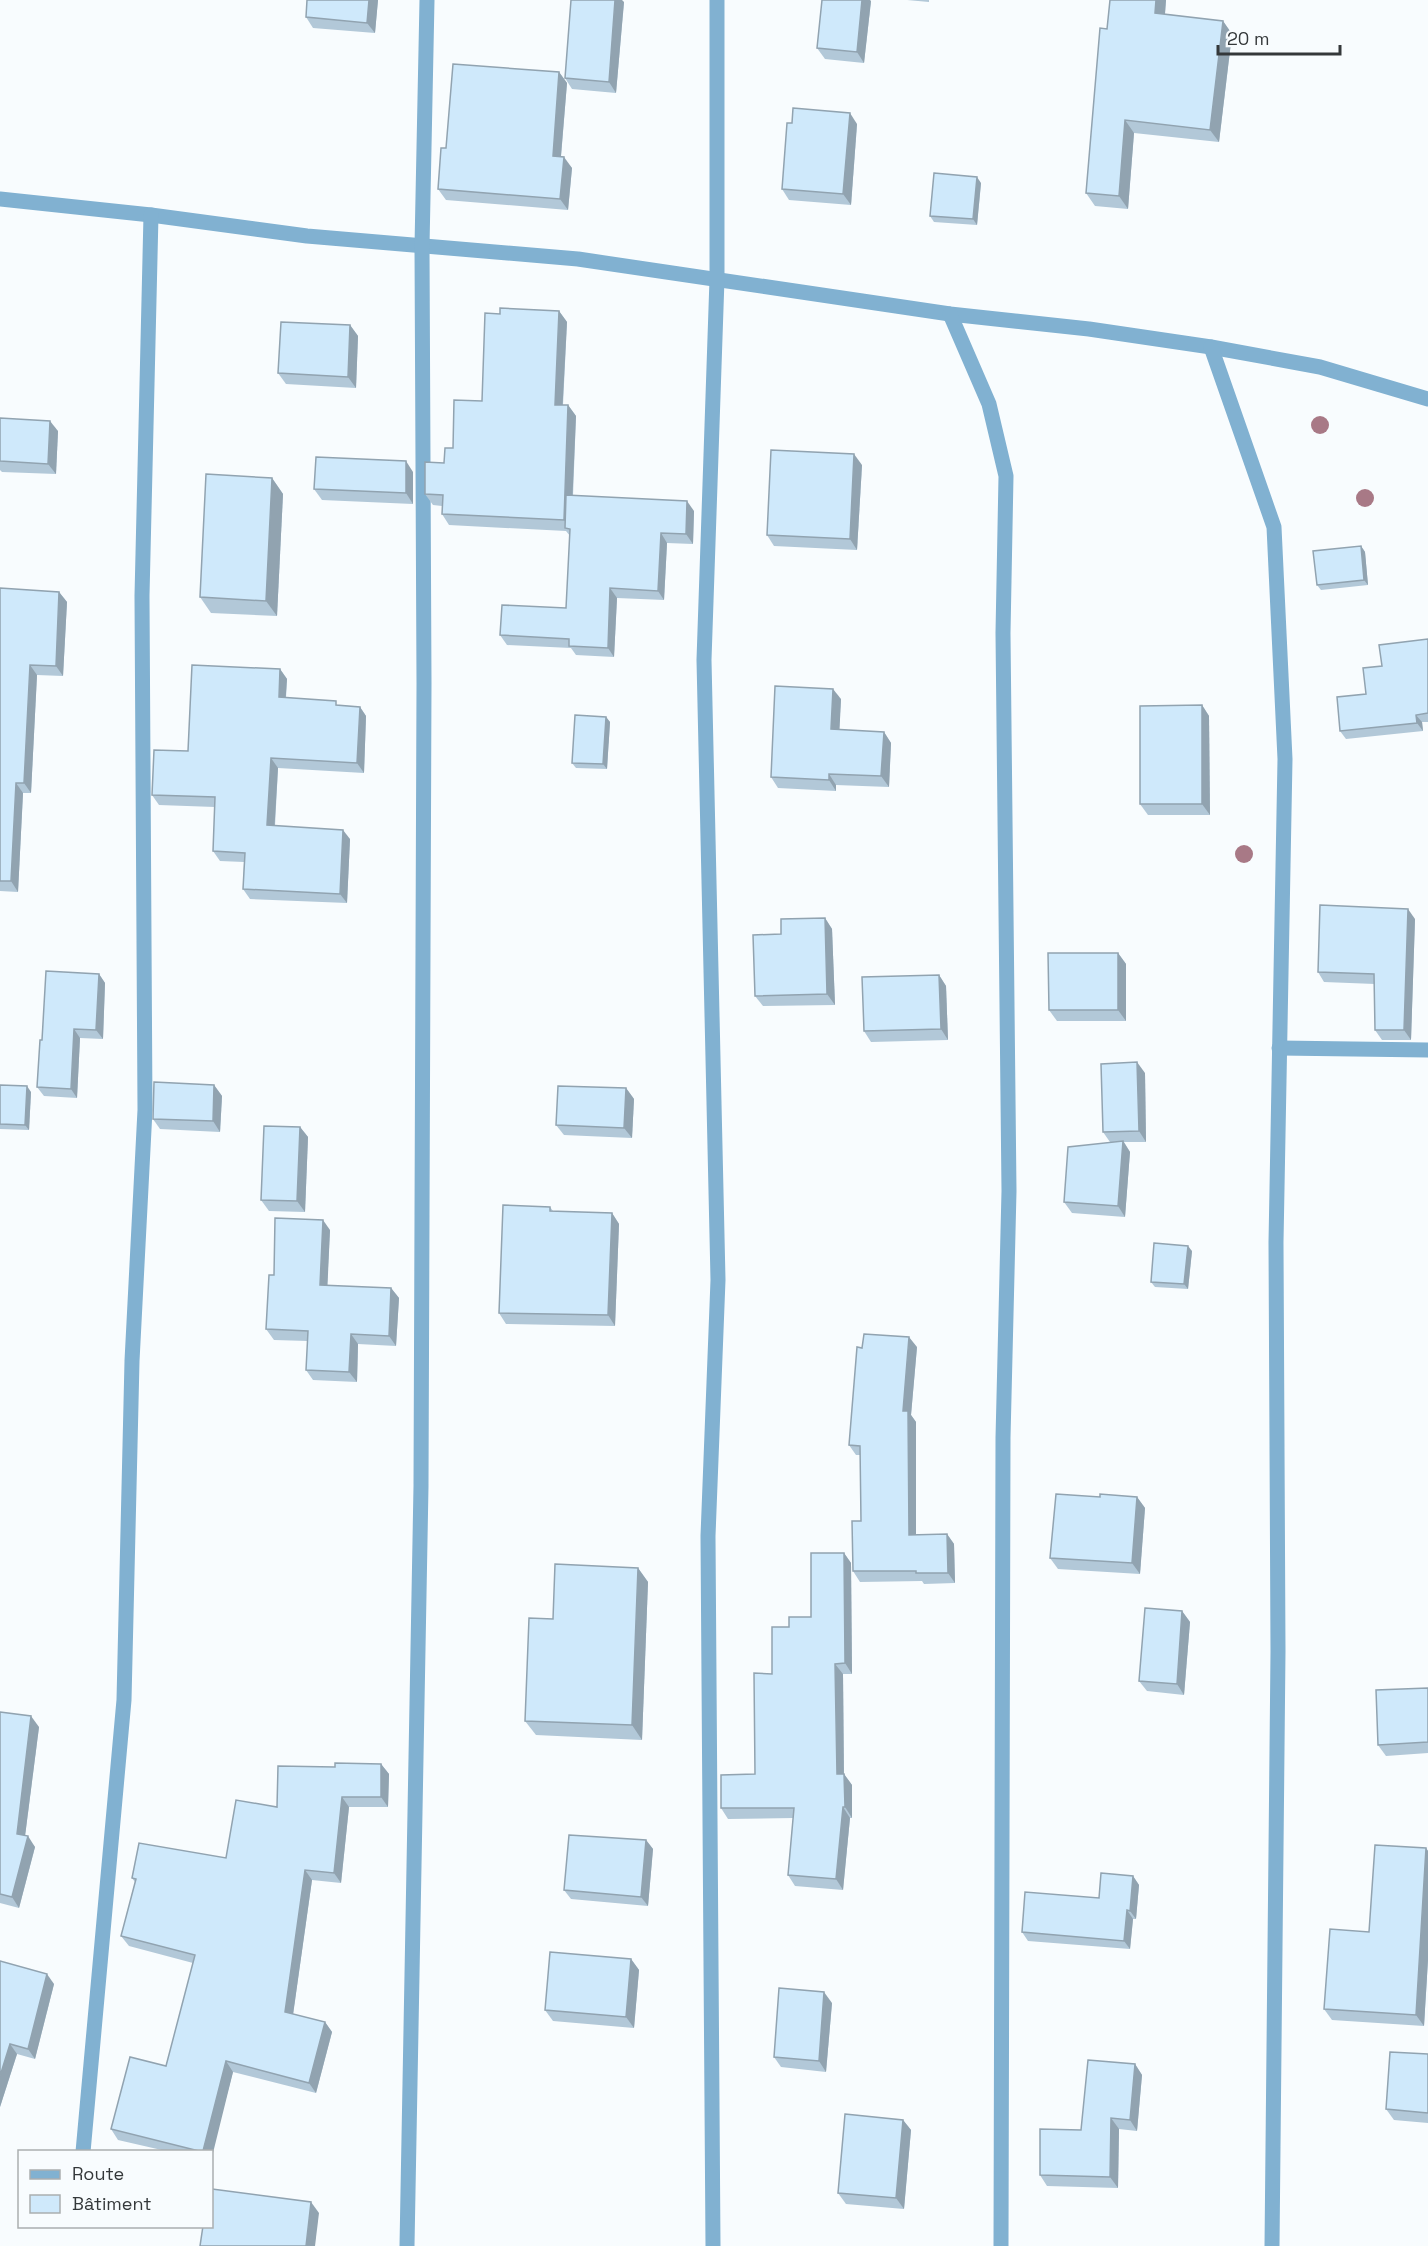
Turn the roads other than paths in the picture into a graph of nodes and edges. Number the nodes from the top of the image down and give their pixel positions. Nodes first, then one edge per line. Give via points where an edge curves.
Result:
1 (427, 0) edge
2 (717, 0) edge
3 (0, 199) edge
4 (151, 215) junction
5 (422, 246) junction
6 (717, 279) junction
7 (950, 314) junction
8 (1211, 347) junction
9 (1428, 399) edge
10 (1279, 1048) junction
11 (1428, 1050) edge
12 (83, 2150) edge
13 (407, 2246) edge
14 (713, 2246) edge
15 (1001, 2246) edge
16 (1272, 2246) edge

1 - 5 street
2 - 6 street
3 - 4 street
4 - 5 street via 307,236
4 - 12 street via 142,596 145,1110 132,1361 124,1700
5 - 6 street via 578,259
5 - 13 street via 421,1485
6 - 7 street
6 - 14 street via 704,660 718,1280 708,1536
7 - 8 street
7 - 15 street via 989,404 1006,476 1003,633 1009,1191 1003,1438
8 - 9 street via 1320,367
8 - 10 street via 1274,527 1285,759
10 - 11 street
10 - 16 street

